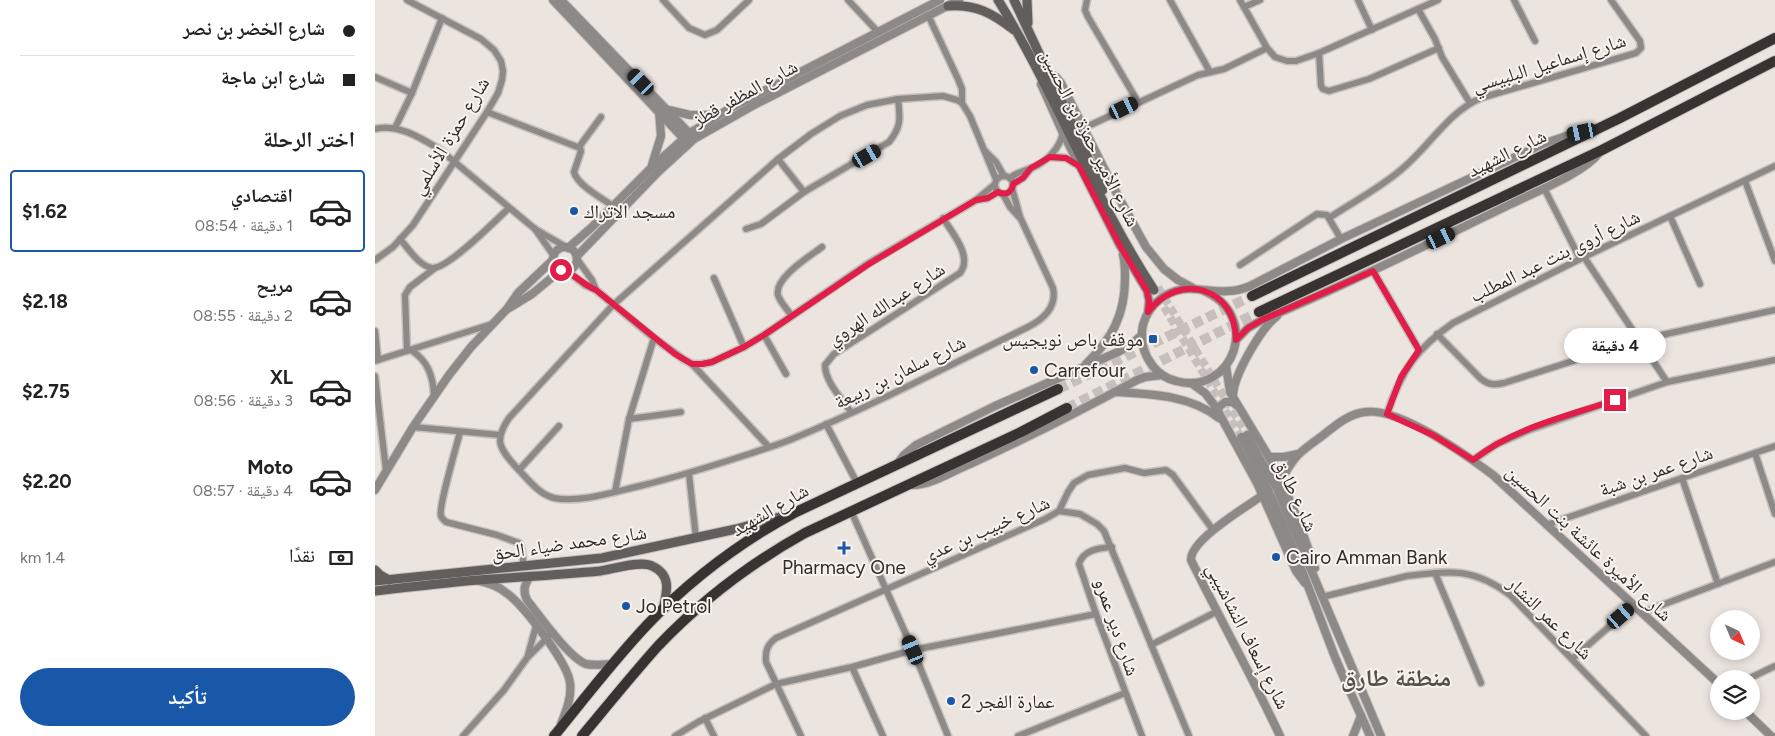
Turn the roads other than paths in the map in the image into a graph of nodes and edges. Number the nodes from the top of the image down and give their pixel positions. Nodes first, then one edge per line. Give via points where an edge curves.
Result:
1 (407, 0) edge
2 (553, 0) edge
3 (562, 0) edge
4 (663, 0) edge
5 (749, 0) edge
6 (848, 0) edge
7 (940, 0) edge
8 (959, 0) edge
9 (998, 0) edge
10 (1015, 0) edge
11 (1027, 0) edge
12 (1087, 0) edge
13 (1170, 0) edge
14 (1240, 0) edge
15 (1260, 0) edge
16 (1358, 0) edge
17 (1438, 0) edge
18 (1514, 0) edge
19 (1611, 0) edge
20 (948, 6) junction
21 (1244, 7) junction
22 (1419, 9) junction
23 (927, 15) junction
24 (442, 18) junction
25 (1029, 29) junction
26 (1372, 30) junction
27 (878, 32) junction
28 (1019, 33) junction
29 (1775, 38) edge
30 (1535, 41) dead end
31 (1267, 48) junction
32 (1439, 48) junction
33 (1319, 53) junction
34 (1775, 61) edge
35 (1210, 72) junction
36 (1045, 75) junction
37 (375, 77) edge
38 (412, 93) junction
39 (898, 99) junction
40 (1138, 102) junction
41 (962, 103) junction
42 (1470, 103) junction
43 (663, 110) junction
44 (487, 112) junction
45 (718, 115) junction
46 (601, 117) dead end
47 (395, 128) junction
48 (1083, 128) junction
49 (375, 129) edge
50 (1593, 131) junction
51 (1063, 133) junction
52 (689, 138) junction
53 (579, 147) junction
54 (1602, 150) junction
55 (985, 151) junction
56 (1050, 157) junction
57 (778, 159) junction
58 (455, 163) junction
59 (1079, 166) junction
60 (1775, 166) edge
61 (652, 167) junction
62 (1010, 181) junction
63 (1745, 181) junction
64 (995, 182) junction
65 (1544, 188) junction
66 (804, 192) junction
67 (1001, 193) junction
68 (976, 200) junction
69 (613, 206) junction
70 (509, 208) junction
71 (1670, 216) junction
72 (1020, 217) junction
73 (943, 218) junction
74 (1329, 218) junction
75 (535, 229) junction
76 (746, 229) dead end
77 (400, 239) junction
78 (1341, 239) junction
79 (1119, 244) junction
80 (821, 246) dead end
81 (567, 247) junction
82 (554, 258) junction
83 (577, 258) junction
84 (1582, 258) junction
85 (375, 260) edge
86 (1775, 261) edge
87 (1240, 265) dead end
88 (435, 268) junction
89 (563, 270) junction
90 (1373, 271) junction
91 (714, 278) dead end
92 (1700, 284) dead end
93 (1156, 289) tunnel mouth
94 (1199, 289) junction
95 (596, 290) junction
96 (1251, 296) tunnel mouth
97 (613, 305) junction
98 (507, 309) junction
99 (1775, 310) edge
100 (1283, 311) junction
101 (1148, 312) junction
102 (1259, 312) tunnel mouth
103 (791, 315) junction
104 (492, 324) junction
105 (375, 331) edge
106 (1437, 334) junction
107 (764, 335) junction
108 (1142, 335) junction
109 (654, 338) junction
110 (1236, 340) junction
111 (1639, 340) junction
112 (744, 347) junction
113 (1419, 350) junction
114 (409, 351) junction
115 (377, 360) edge
116 (1775, 360) edge
117 (692, 364) junction
118 (1226, 366) junction
119 (1083, 367) junction
120 (786, 374) dead end
121 (1162, 375) junction
122 (375, 376) edge
123 (1667, 382) junction
124 (1191, 383) junction
125 (1058, 389) tunnel mouth
126 (1114, 392) junction
127 (434, 395) junction
128 (1235, 402) junction
129 (1067, 408) tunnel mouth
130 (681, 412) dead end
131 (851, 412) junction
132 (1218, 412) junction
133 (1387, 414) junction
134 (629, 419) junction
135 (1223, 422) junction
136 (826, 424) junction
137 (559, 426) dead end
138 (413, 427) junction
139 (460, 432) junction
140 (500, 436) junction
141 (1775, 446) edge
142 (769, 447) junction
143 (1755, 453) junction
144 (1298, 454) junction
145 (1269, 456) junction
146 (1473, 460) junction
147 (898, 464) junction
148 (386, 470) junction
149 (519, 470) junction
150 (689, 474) junction
151 (1682, 478) junction
152 (1281, 480) junction
153 (857, 483) junction
154 (906, 484) junction
155 (375, 490) edge
156 (615, 492) junction
157 (1263, 495) junction
158 (1059, 510) junction
159 (851, 511) junction
160 (794, 512) junction
161 (1775, 514) edge
162 (1547, 525) junction
163 (1213, 530) junction
164 (696, 538) junction
165 (1112, 548) junction
166 (602, 558) junction
167 (1775, 562) edge
168 (524, 567) junction
169 (375, 570) edge
170 (603, 570) junction
171 (1435, 573) junction
172 (529, 578) junction
173 (478, 580) junction
174 (1315, 580) junction
175 (375, 582) edge
176 (1718, 584) junction
177 (389, 585) junction
178 (1308, 586) junction
179 (886, 589) junction
180 (375, 591) edge
181 (1322, 597) junction
182 (1633, 606) junction
183 (663, 609) junction
184 (1216, 612) junction
185 (1095, 614) junction
186 (1641, 614) junction
187 (535, 626) junction
188 (553, 632) junction
189 (546, 640) junction
190 (1151, 645) junction
191 (913, 650) junction
192 (527, 658) junction
193 (1572, 659) junction
194 (613, 664) junction
195 (1775, 666) edge
196 (852, 667) junction
197 (1760, 673) edge
198 (1710, 676) edge
199 (1481, 683) dead end
200 (776, 684) junction
201 (1125, 693) junction
202 (1361, 716) junction
203 (705, 718) junction
204 (1754, 720) edge
205 (1038, 728) junction
206 (555, 734) edge
207 (463, 736) edge
208 (582, 736) edge
209 (675, 736) edge
210 (714, 736) edge
211 (801, 736) edge
212 (883, 736) edge
213 (948, 736) edge
214 (1018, 736) edge
215 (1042, 736) edge
216 (1142, 736) edge
217 (1189, 736) edge
218 (1279, 736) edge
219 (1353, 736) edge
220 (1370, 736) edge
221 (1381, 736) edge
222 (1646, 736) edge
223 (1771, 736) edge

1 - 24 street, شارع حمزة الأسلمي
2 - 43 street
3 - 43 street
4 - 5 street via 689,28 705,35 717,30
6 - 27 street
7 - 27 street, شارع المظفر قطز
8 - 20 street, شارع المظفر قطز
9 - 28 main road, شارع الأمير حمزة بن الحسين
10 - 25 main road, شارع الأمير حمزة بن الحسين
11 - 25 main road
12 - 40 street via 1085,10 1088,17
13 - 35 street
14 - 21 street
15 - 21 street
16 - 26 street
17 - 22 street
18 - 30 street
19 - 42 street, شارع إسماعيل البلبيسي via 1640,41 1639,51
20 - 23 street, شارع المظفر قطز
20 - 28 main road via 965,5 985,11
21 - 31 street
22 - 26 street
22 - 32 street
23 - 41 street, شارع سلمان بن ربيعة via 962,89
23 - 52 street, شارع المظفر قطز
24 - 38 street
24 - 44 street, شارع حمزة الأسلمي via 481,40 501,60 502,80
25 - 36 main road, شارع الأمير حمزة بن الحسين
26 - 33 street
27 - 45 street, شارع المظفر قطز
28 - 36 main road, شارع الأمير حمزة بن الحسين
29 - 50 highway, شارع الشهيد
31 - 33 street via 1275,57 1287,61
31 - 35 street via 1224,69
32 - 33 street via 1369,79 1329,91 1321,86
32 - 42 street
34 - 54 highway, شارع الشهيد
35 - 40 street
36 - 48 street via 1056,77 1061,83
36 - 51 street via 1043,90
36 - 93 main road, شارع الأمير حمزة بن الحسين via 1109,216
37 - 38 street
38 - 47 street
39 - 41 street via 943,96
39 - 57 street via 867,105 841,116
39 - 66 street via 900,121 889,142
40 - 48 street
41 - 55 street, شارع سلمان بن ربيعة
42 - 74 street, شارع إسماعيل البلبيسي via 1401,170
43 - 45 street via 690,116
43 - 52 street
43 - 61 street via 661,136
44 - 53 street
44 - 58 street, شارع حمزة الأسلمي
45 - 52 street, شارع المظفر قطز
46 - 53 street
47 - 49 street
47 - 58 street via 425,140
48 - 94 street via 1151,255 1171,275
50 - 78 street via 1552,140
50 - 96 highway, شارع الشهيد
51 - 56 street
51 - 59 street
52 - 61 street, شارع المظفر قطز
52 - 83 street, شارع المظفر قطز
53 - 69 street via 581,151 575,176
54 - 65 street via 1583,168
54 - 102 highway, شارع الشهيد
55 - 62 street, شارع سلمان بن ربيعة
55 - 64 street, شارع سلمان بن ربيعة
56 - 59 street via 1066,158
56 - 62 street via 1031,168 1023,178
57 - 66 street
57 - 97 street
58 - 70 street
58 - 77 street, شارع حمزة الأسلمي
59 - 79 street
60 - 63 street, شارع أروى بنت عبد المطلب
61 - 69 street, شارع المظفر قطز
62 - 64 street
62 - 67 street via 1008,193
62 - 72 street, شارع سلمان بن ربيعة
63 - 71 street, شارع أروى بنت عبد المطلب
63 - 86 street
64 - 67 street, شارع سلمان بن ربيعة
64 - 68 street
65 - 84 street
65 - 90 street
66 - 76 street via 761,224
67 - 68 street
67 - 72 street, شارع سلمان بن ربيعة
68 - 73 street
69 - 81 street, شارع المظفر قطز
70 - 75 street
70 - 88 street via 449,262
71 - 84 street, شارع أروى بنت عبد المطلب
71 - 92 street
72 - 131 street, شارع سلمان بن ربيعة via 1053,288 1055,296 1048,313 1040,321
73 - 103 street
73 - 131 street, شارع عبدالله الهروي via 964,257 960,273 834,354 825,365 828,378
74 - 78 street
74 - 87 street via 1324,214 1312,216
75 - 81 street
75 - 82 street
77 - 85 street, شارع حمزة الأسلمي
77 - 88 street via 421,261
78 - 94 street via 1245,288 1228,291
79 - 101 street via 1147,291
79 - 119 street via 1124,259 1124,303 1113,332
80 - 103 street via 779,284 779,297
81 - 82 street via 560,248
81 - 83 street
82 - 89 street via 554,263
82 - 98 street via 524,286
83 - 89 street via 573,267
83 - 95 street
84 - 106 street, شارع أروى بنت عبد المطلب
84 - 111 street
88 - 114 street via 410,287 405,295
89 - 95 street
89 - 98 street
90 - 100 street
90 - 113 street
91 - 112 street
94 - 101 street via 1177,290 1168,294
94 - 110 street via 1219,299 1231,313
95 - 97 street
97 - 109 street
97 - 140 street via 516,410
98 - 104 street
99 - 111 street
100 - 110 street via 1254,324
100 - 128 street via 1268,324 1236,380
101 - 108 street
103 - 107 street
104 - 114 street
104 - 127 street
105 - 115 street
106 - 111 street via 1486,383 1494,385
106 - 113 street, شارع أروى بنت عبد المطلب
107 - 112 street
107 - 120 street
108 - 119 street via 1125,349
108 - 121 street via 1147,358
109 - 117 street
109 - 134 street
110 - 118 street
111 - 123 street
112 - 117 street via 712,362
113 - 133 street, شارع أروى بنت عبد المطلب via 1401,377
114 - 115 street
114 - 127 street via 423,359 430,370
116 - 123 street
117 - 142 street
118 - 124 street via 1210,378
118 - 128 street via 1228,386
119 - 147 street via 916,445
121 - 124 street
121 - 126 street via 1145,377
122 - 148 street
123 - 146 street via 1529,430 1497,444
124 - 132 street via 1207,395
125 - 147 highway, شارع الشهيد
126 - 135 street via 1185,401 1207,409
126 - 154 street via 1041,431 929,482
127 - 138 street
128 - 132 street via 1221,404
128 - 145 street
129 - 154 highway, شارع الشهيد
130 - 134 street
131 - 136 street, شارع سلمان بن ربيعة
132 - 135 street
133 - 144 street, شارع الأميرة عائشة بنت الحسين via 1355,414
133 - 146 street, شارع الأميرة عائشة بنت الحسين via 1433,435
134 - 156 street
135 - 157 street
136 - 142 street, شارع سلمان بن ربيعة
136 - 153 street
137 - 149 street
138 - 139 street
138 - 148 street
139 - 140 street
139 - 168 street via 440,515 446,522 519,543
140 - 149 street via 503,451
141 - 143 street, شارع عمر بن شبة
142 - 150 street, شارع سلمان بن ربيعة
143 - 151 street, شارع عمر بن شبة
143 - 161 street
144 - 145 street
144 - 152 street, شارع الأميرة عائشة بنت الحسين
145 - 152 street
146 - 162 street, شارع الأميرة عائشة بنت الحسين
147 - 153 highway, شارع الشهيد
148 - 155 street
149 - 156 street via 542,493 554,498 568,500
150 - 156 street
150 - 164 street
151 - 162 street, شارع عمر بن شبة
151 - 176 street
152 - 174 street via 1312,555
153 - 160 highway, شارع الشهيد
154 - 159 highway, شارع الشهيد
157 - 163 street, شارع إسعاف النشاشيبي
157 - 178 street via 1296,571
158 - 163 street via 1071,488 1088,475 1125,468 1144,473 1166,470
158 - 165 street, شارع خبيب بن عدي via 1080,514 1097,524
158 - 179 street, شارع خبيب بن عدي
159 - 179 street
159 - 208 highway, شارع الشهيد via 784,545 717,592 659,646
160 - 164 main road, شارع محمد ضياء الحق
160 - 183 highway, شارع الشهيد via 706,571
162 - 182 street, شارع الأميرة عائشة بنت الحسين
163 - 184 street, شارع إسعاف النشاشيبي via 1193,550 1191,560
164 - 166 main road, شارع محمد ضياء الحق
165 - 185 street, شارع دير عمرو via 1087,553 1079,564
165 - 190 street, شارع خبيب بن عدي
166 - 168 main road, شارع محمد ضياء الحق
166 - 170 main road
167 - 176 street
168 - 177 main road, شارع محمد ضياء الحق
169 - 177 main road
170 - 172 main road, شارع محمد ضياء الحق
170 - 183 main road, شارع محمد ضياء الحق via 646,563 653,566 667,582
171 - 181 street, شارع عمر النشار via 1407,576
171 - 193 street, شارع عمر النشار via 1468,574 1498,586
171 - 199 street
172 - 173 main road, شارع محمد ضياء الحق
172 - 188 street via 524,588 527,600
173 - 177 main road, شارع محمد ضياء الحق
173 - 187 street via 506,592
174 - 178 street, شارع طارق via 1277,489 1244,436
174 - 181 street, شارع طارق
175 - 177 main road, شارع محمد ضياء الحق
176 - 186 street
177 - 180 main road, شارع محمد ضياء الحق
178 - 202 street, شارع طارق
179 - 191 street
179 - 200 street, شارع خبيب بن عدي via 770,642 765,654 766,662
181 - 221 street, شارع طارق
182 - 186 street, شارع الأميرة عائشة بنت الحسين
182 - 193 street
183 - 194 highway, شارع الشهيد
184 - 190 street
184 - 218 street, شارع إسعاف النشاشيبي
185 - 191 street
185 - 201 street, شارع دير عمرو
186 - 198 street, شارع الأميرة عائشة بنت الحسين
187 - 189 street
187 - 192 street
188 - 189 street
188 - 194 street via 579,661 594,665
189 - 192 street
189 - 206 street via 562,661 570,683 569,701
190 - 217 street, شارع خبيب بن عدي
191 - 196 street
191 - 213 street
192 - 207 street via 504,690
193 - 222 street, شارع عمر النشار
194 - 206 highway, شارع الشهيد
195 - 197 street
196 - 200 street
196 - 212 street
200 - 203 street
200 - 211 street, شارع خبيب بن عدي
201 - 205 street
201 - 216 street, شارع دير عمرو
202 - 219 street
202 - 220 street, شارع طارق
203 - 209 street
203 - 210 street
204 - 223 street
205 - 214 street
205 - 215 street

